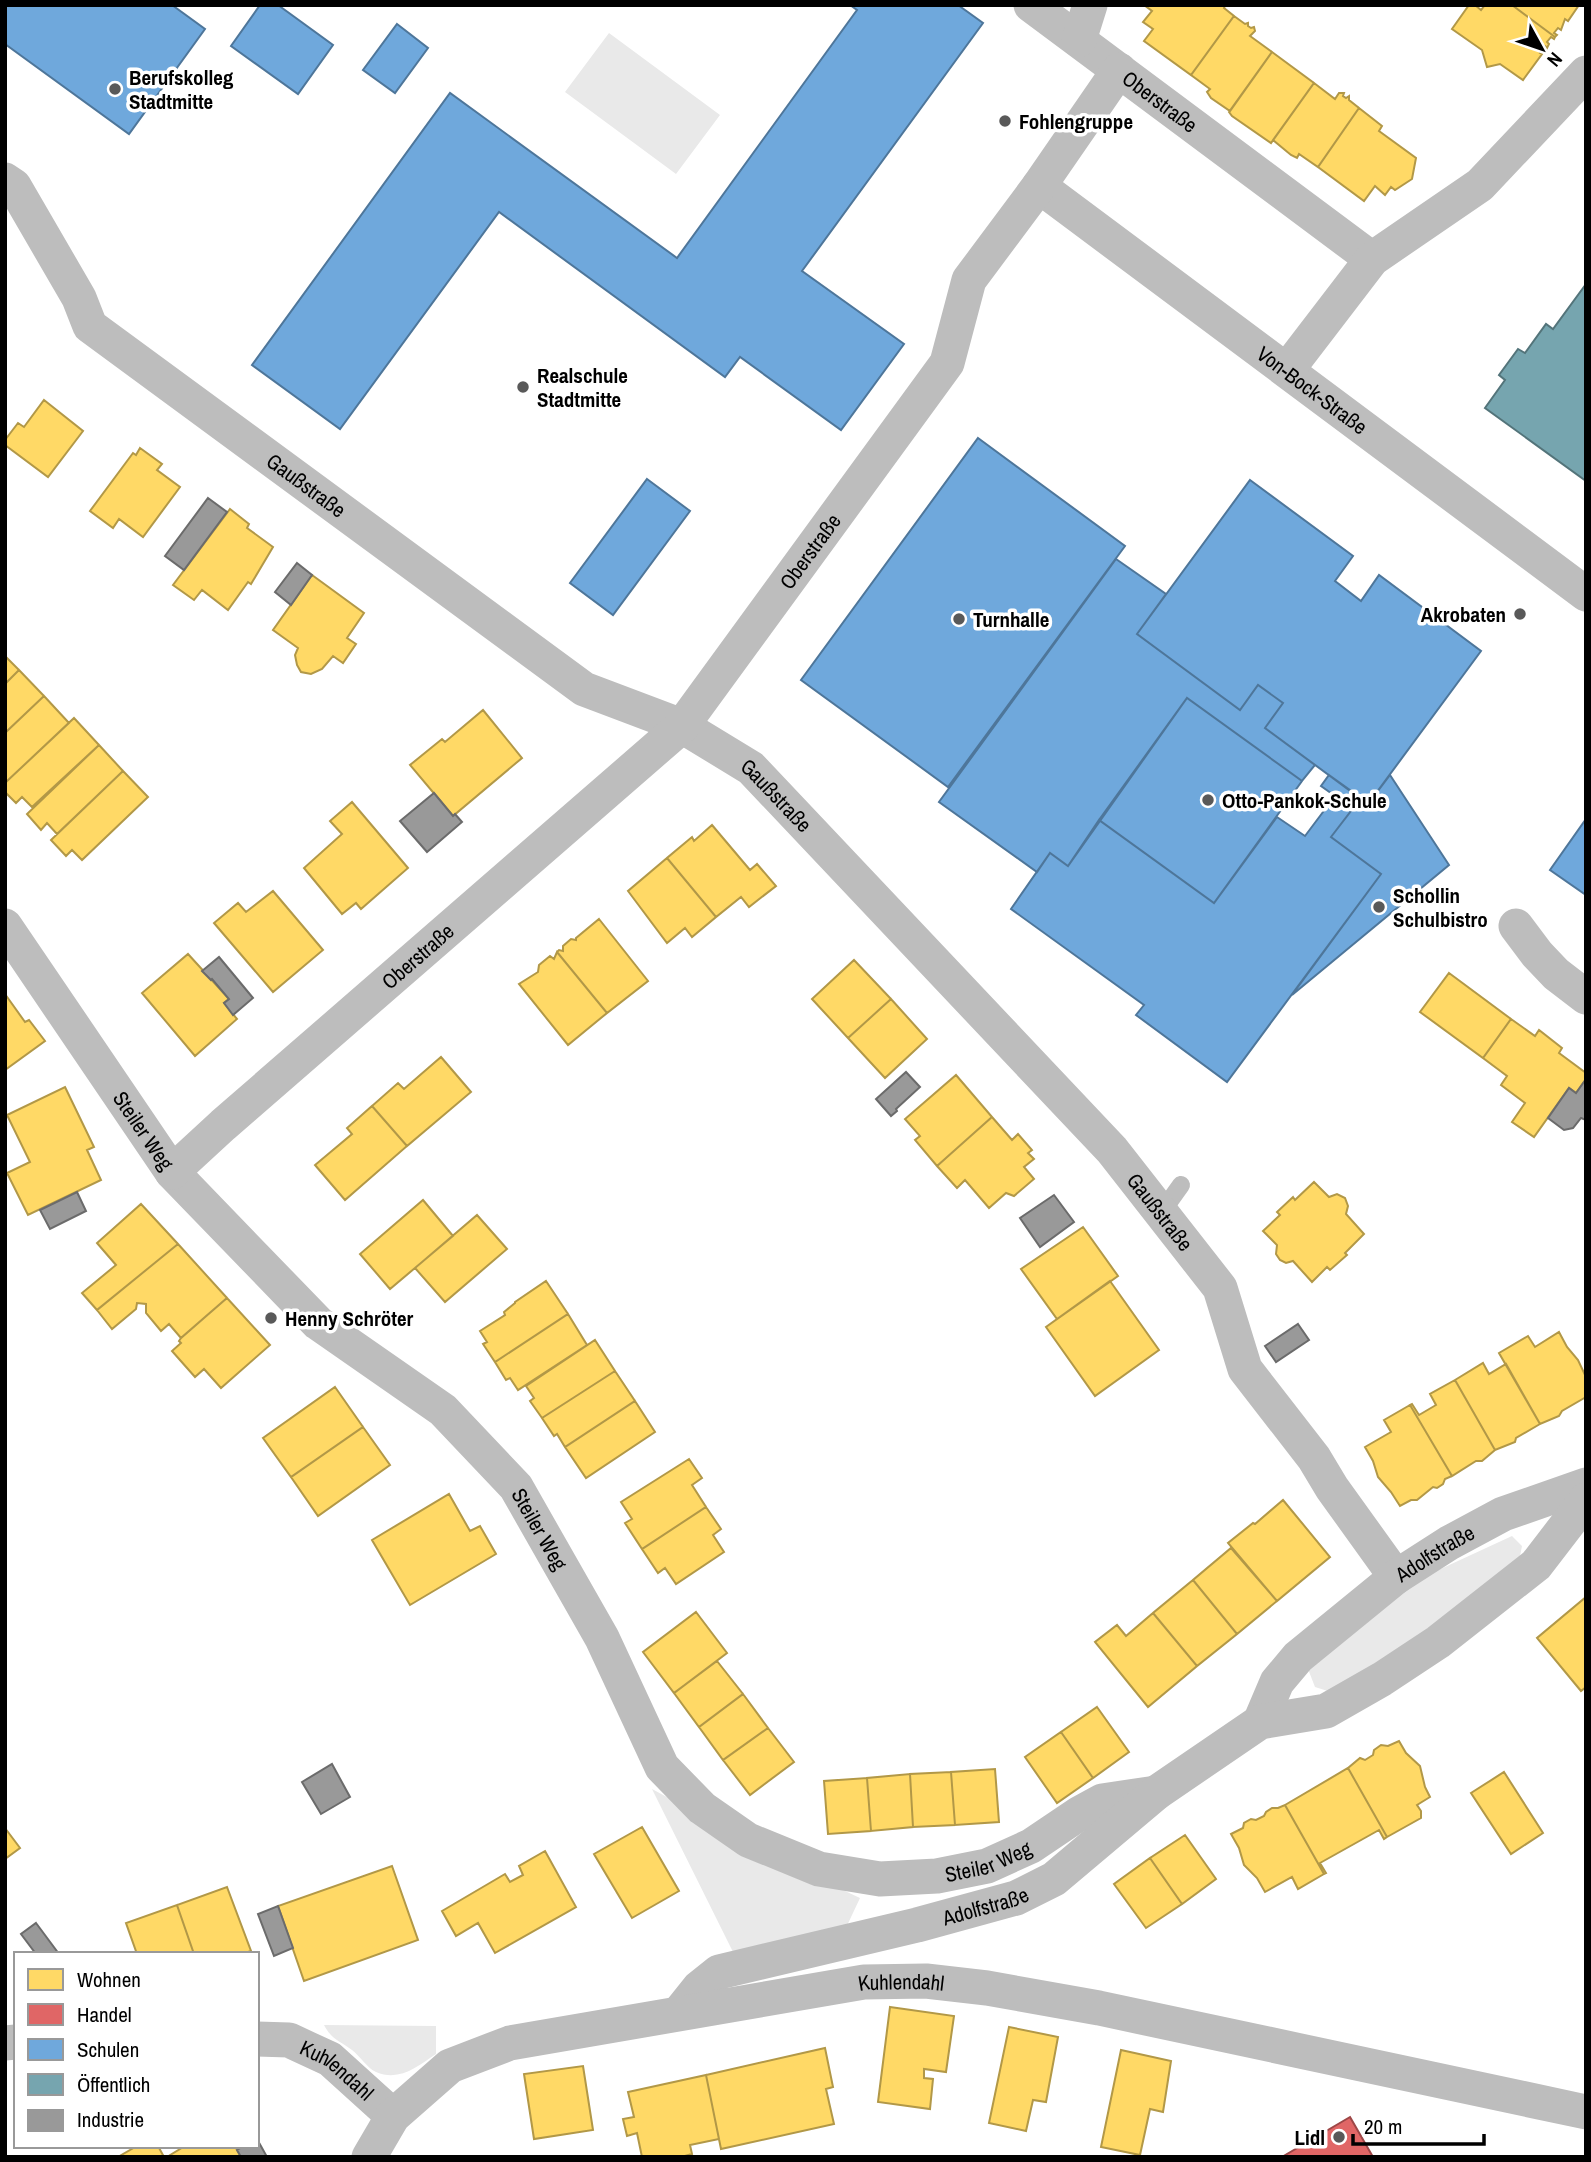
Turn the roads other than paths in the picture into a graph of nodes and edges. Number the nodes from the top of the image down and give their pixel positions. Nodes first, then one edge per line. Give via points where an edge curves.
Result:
1 (1031, 5) edge
2 (1090, 5) edge
3 (1079, 40) junction
4 (1119, 70) junction
5 (1586, 74) edge
6 (5, 180) edge
7 (1039, 186) junction
8 (1372, 258) junction
9 (1287, 370) junction
10 (1586, 594) edge
11 (682, 726) junction
12 (5, 926) edge
13 (1516, 926) dead end
14 (1586, 997) edge
15 (172, 1172) junction
16 (1586, 1485) edge
17 (1586, 1500) edge
18 (1396, 1577) junction
19 (1259, 1722) junction
20 (1156, 1793) junction
21 (679, 2013) junction
22 (259, 2039) edge
23 (1586, 2112) edge
24 (393, 2116) junction
25 (369, 2157) edge

1 - 3 street
2 - 3 street
3 - 4 street
4 - 7 street, Oberstraße
4 - 8 street, Oberstraße
5 - 8 street via 1480,185
6 - 11 street, Gaußstraße via 14,186 79,298 90,326 584,690
7 - 9 street, Von-Bock-Straße
7 - 11 street, Oberstraße via 969,280 947,363
8 - 9 street
9 - 10 street, Von-Bock-Straße
11 - 15 street, Oberstraße
11 - 18 street, Gaußstraße via 751,768 1112,1150 1171,1199 1220,1288 1245,1369 1314,1458
12 - 15 street, Steiler Weg
13 - 14 street via 1556,974
15 - 20 street, Steiler Weg via 318,1323 443,1410 516,1487 602,1638 662,1767 702,1808 748,1840 819,1869 880,1880 937,1876 987,1866 1031,1846 1102,1801
16 - 18 street, Adolfstraße via 1503,1514
17 - 19 street, Adolfstraße via 1536,1565 1438,1642 1325,1711
18 - 19 street, Adolfstraße via 1298,1657 1277,1682
19 - 20 street, Adolfstraße
20 - 21 street, Adolfstraße via 1054,1880 1016,1898 719,1972
21 - 23 street, Kuhlendahl via 864,1982 926,1981 1099,2008
21 - 24 street, Kuhlendahl via 510,2043 450,2066
22 - 24 street, Kuhlendahl via 289,2040 330,2059
24 - 25 street

